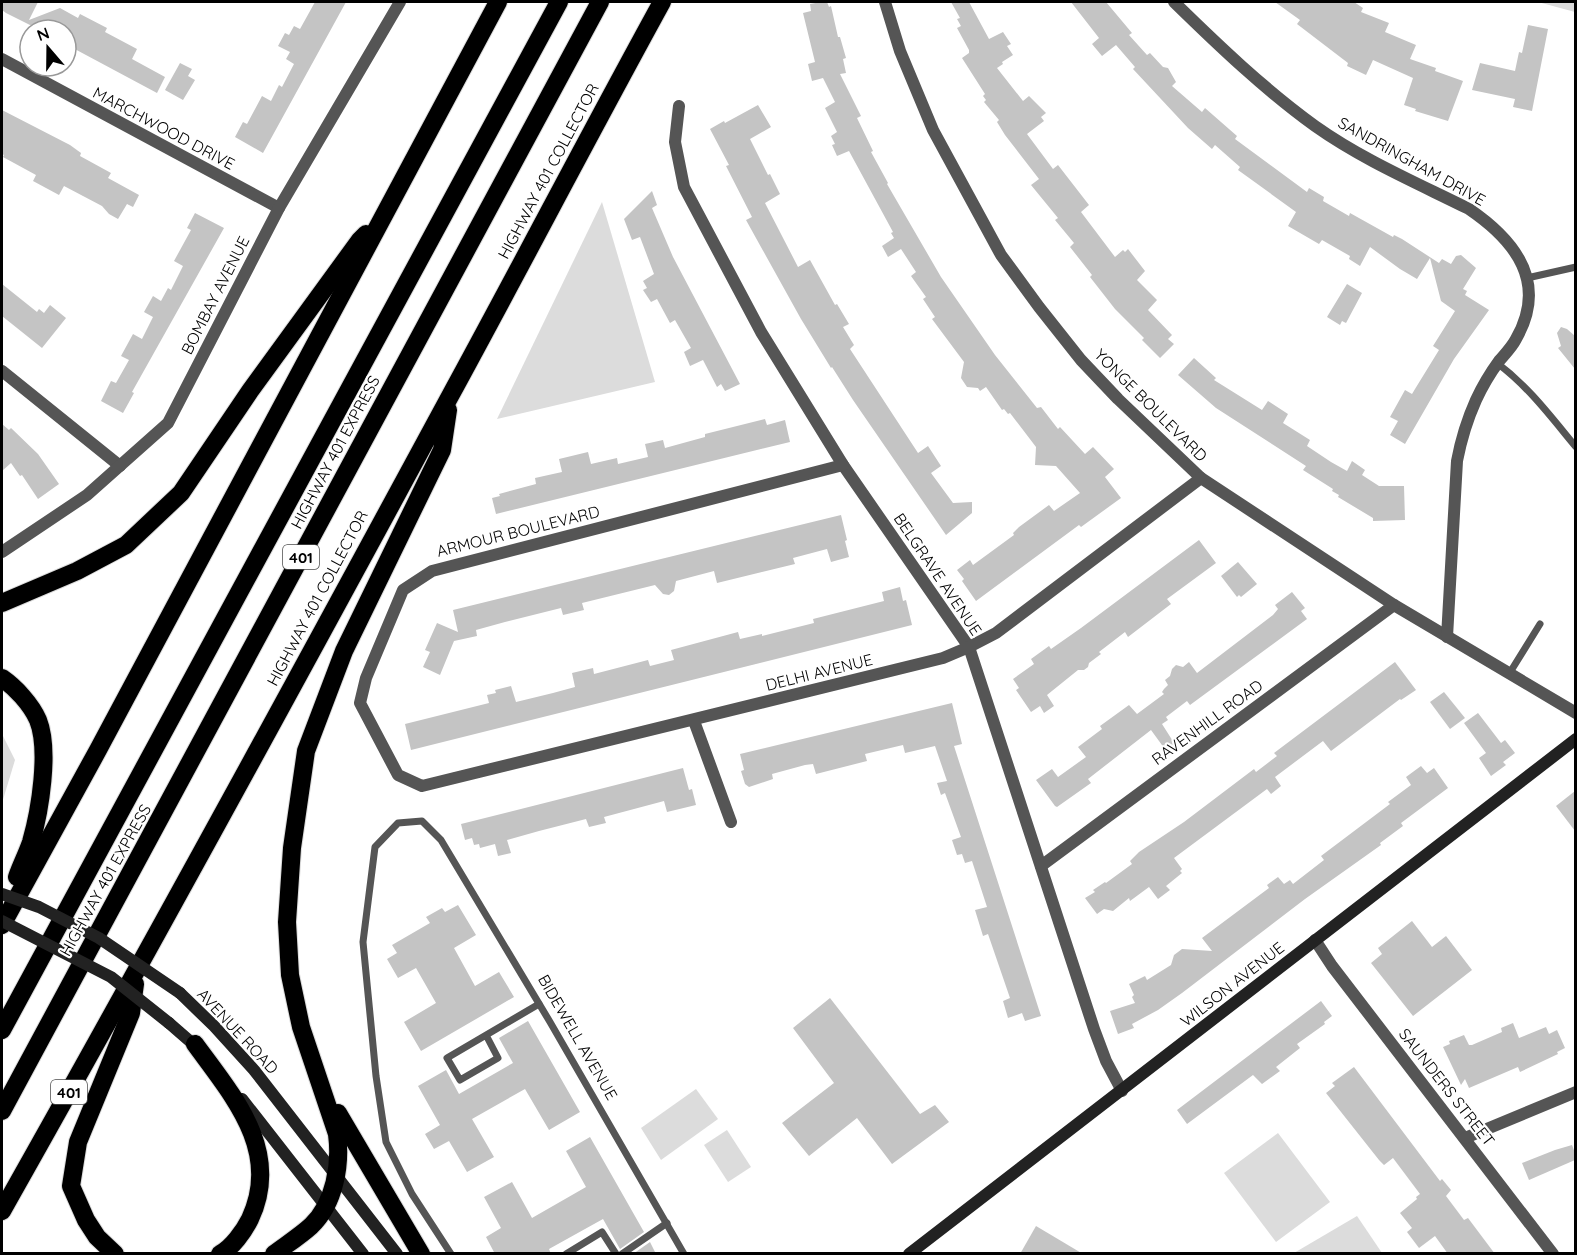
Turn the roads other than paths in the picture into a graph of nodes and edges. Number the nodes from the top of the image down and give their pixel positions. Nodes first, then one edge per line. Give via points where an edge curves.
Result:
1 (400, 2) edge
2 (498, 2) edge
3 (559, 2) edge
4 (600, 2) edge
5 (663, 2) edge
6 (885, 2) edge
7 (1174, 2) edge
8 (2, 59) edge
9 (679, 106) dead end
10 (279, 208) junction
11 (381, 222) junction
12 (1575, 267) edge
13 (1527, 278) junction
14 (1497, 363) junction
15 (2, 371) edge
16 (450, 397) junction
17 (1575, 447) edge
18 (843, 465) junction
19 (120, 466) junction
20 (1201, 478) junction
21 (2, 552) edge
22 (2, 603) edge
23 (1394, 605) junction
24 (1540, 624) dead end
25 (1447, 637) junction
26 (969, 647) junction
27 (1509, 674) junction
28 (2, 678) edge
29 (1575, 713) edge
30 (694, 721) junction
31 (1575, 739) edge
32 (398, 775) joint
33 (731, 822) dead end
34 (1041, 866) junction
35 (2, 894) edge
36 (2, 922) edge
37 (1315, 940) junction
38 (137, 973) junction
39 (539, 1004) junction
40 (2, 1030) edge
41 (486, 1035) junction
42 (195, 1044) junction
43 (320, 1083) junction
44 (1122, 1090) junction
45 (1575, 1092) edge
46 (2, 1111) edge
47 (1465, 1138) junction
48 (337, 1175) junction
49 (324, 1206) junction
50 (2, 1211) edge
51 (667, 1223) junction
52 (115, 1254) edge
53 (220, 1254) edge
54 (274, 1254) edge
55 (363, 1254) edge
56 (397, 1254) edge
57 (421, 1254) edge
58 (451, 1254) edge
59 (566, 1254) edge
60 (616, 1254) edge
61 (622, 1254) edge
62 (684, 1254) edge
63 (909, 1254) edge
64 (1552, 1254) edge

1 - 10 street, BOMBAY AVENUE
2 - 11 highway
3 - 40 highway, HIGHWAY 401 EXPRESS / 401
4 - 46 highway, HIGHWAY 401 EXPRESS / 401
5 - 16 highway, HIGHWAY 401 COLLECTOR / 401
6 - 20 street, YONGE BOULEVARD via 900,51 933,130 1001,255 1082,360
7 - 13 street, SANDRINGHAM DRIVE via 1263,87 1317,127 1484,219 1511,246
8 - 10 street, MARCHWOOD DRIVE
9 - 18 street, BELGRAVE AVENUE via 675,142 684,187 761,332
10 - 19 street, BOMBAY AVENUE via 168,423
11 - 22 highway via 360,240 181,493 126,545
11 - 36 highway via 104,740
12 - 13 lane
13 - 14 street, SANDRINGHAM DRIVE via 1525,320
14 - 17 lane via 1531,392
14 - 25 street, SANDRINGHAM DRIVE via 1477,399 1457,461
15 - 19 street
16 - 38 highway, HIGHWAY 401 COLLECTOR / 401
16 - 43 highway via 442,450 344,651 306,751 292,848 287,922 290,975 301,1027
18 - 26 street, BELGRAVE AVENUE
18 - 32 street, ARMOUR BOULEVARD via 432,571 403,590 366,678 360,704
19 - 21 street, BOMBAY AVENUE via 87,495
20 - 23 street, YONGE BOULEVARD
20 - 26 street, DELHI AVENUE via 996,633
23 - 25 street, YONGE BOULEVARD
23 - 34 street, RAVENHILL ROAD
24 - 27 lane
25 - 27 street, YONGE BOULEVARD
26 - 30 street, DELHI AVENUE via 927,662
26 - 34 street, BELGRAVE AVENUE
27 - 29 street, YONGE BOULEVARD
28 - 36 highway via 21,695 38,719 45,753 31,842
30 - 32 street, DELHI AVENUE via 422,786
30 - 33 street
31 - 37 main road, WILSON AVENUE
34 - 44 street, BELGRAVE AVENUE via 1094,1029
35 - 48 main road, AVENUE ROAD, bridge via 39,907 99,938 180,993 254,1070
36 - 42 main road, bridge via 111,977
37 - 44 main road, WILSON AVENUE
37 - 47 street, SAUNDERS STREET
38 - 50 highway, HIGHWAY 401 COLLECTOR / 401
38 - 52 highway via 130,1013 78,1142 71,1186 97,1237
39 - 41 lane
39 - 51 lane, BIDEWELL AVENUE
39 - 58 lane, BIDEWELL AVENUE via 441,840 422,821 398,823 375,847 363,942 376,1076 386,1142 412,1194
41 - 41 lane via 498,1058 460,1080 447,1058
42 - 49 main road
42 - 53 highway via 250,1125 262,1173 259,1200 246,1227
43 - 48 highway via 337,1134
43 - 57 highway
44 - 63 main road, WILSON AVENUE
45 - 47 street
47 - 64 street, SAUNDERS STREET
48 - 49 highway
48 - 56 main road, AVENUE ROAD
49 - 54 highway via 313,1225
49 - 55 main road
51 - 61 lane
51 - 62 lane, BIDEWELL AVENUE
59 - 60 lane via 602,1232

